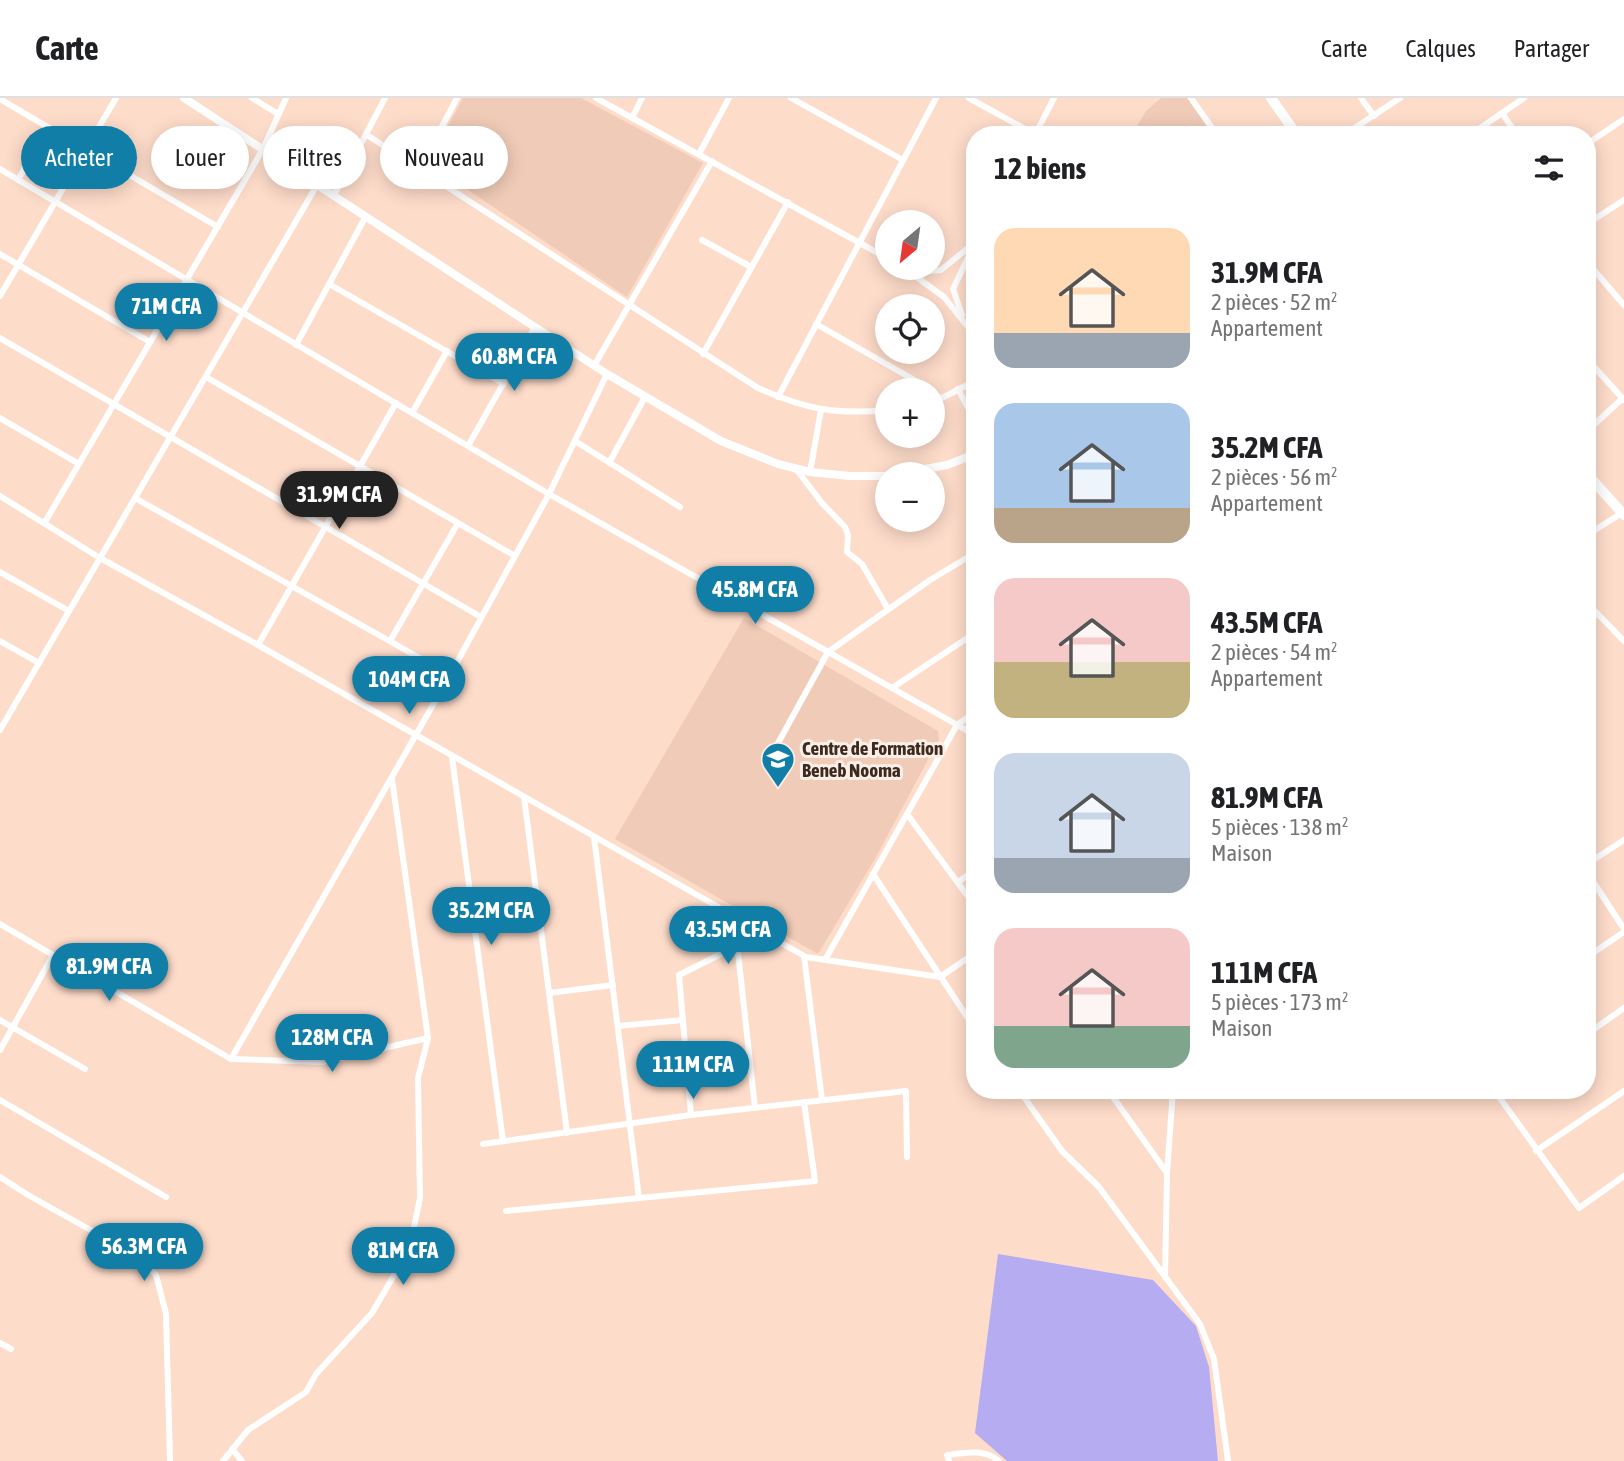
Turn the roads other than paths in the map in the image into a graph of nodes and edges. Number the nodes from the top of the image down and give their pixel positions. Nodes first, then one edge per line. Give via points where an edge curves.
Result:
1 (116, 98) edge
2 (184, 98) edge
3 (252, 98) edge
4 (286, 98) edge
5 (385, 98) edge
6 (457, 98) edge
7 (596, 98) edge
8 (642, 98) edge
9 (729, 98) edge
10 (791, 98) edge
11 (936, 98) edge
12 (969, 98) edge
13 (1054, 98) edge
14 (1191, 98) edge
15 (1271, 98) edge
16 (1361, 98) edge
17 (1400, 98) edge
18 (1524, 98) edge
19 (0, 100) edge
20 (1502, 113) junction
21 (278, 114) junction
22 (1374, 116) junction
23 (632, 117) junction
24 (1624, 120) edge
25 (46, 126) edge
26 (100, 126) edge
27 (273, 126) edge
28 (442, 126) edge
29 (1019, 126) edge
30 (1040, 126) edge
31 (1211, 126) edge
32 (1291, 126) edge
33 (1358, 126) edge
34 (1483, 126) edge
35 (1511, 126) edge
36 (367, 135) junction
37 (1596, 138) edge
38 (380, 143) edge
39 (263, 149) joint
40 (699, 154) junction
41 (903, 160) junction
42 (712, 161) junction
43 (0, 169) edge
44 (21, 175) edge
45 (18, 180) junction
46 (137, 180) edge
47 (63, 189) edge
48 (315, 189) edge
49 (324, 189) edge
50 (452, 189) edge
51 (334, 195) junction
52 (1624, 200) edge
53 (55, 202) junction
54 (788, 202) junction
55 (366, 216) junction
56 (1596, 218) edge
57 (218, 227) junction
58 (702, 240) dead end
59 (860, 241) junction
60 (875, 250) edge
61 (966, 250) edge
62 (0, 254) edge
63 (966, 262) edge
64 (18, 265) junction
65 (751, 267) junction
66 (945, 267) edge
67 (1596, 272) edge
68 (186, 280) junction
69 (922, 280) edge
70 (329, 284) junction
71 (0, 296) edge
72 (629, 305) junction
73 (1624, 305) edge
74 (243, 315) junction
75 (964, 319) junction
76 (966, 322) edge
77 (816, 324) junction
78 (535, 327) junction
79 (0, 338) edge
80 (150, 342) junction
81 (296, 345) junction
82 (447, 351) junction
83 (703, 354) junction
84 (594, 366) junction
85 (1596, 369) edge
86 (607, 374) junction
87 (206, 377) junction
88 (911, 378) edge
89 (504, 384) junction
90 (966, 385) edge
91 (958, 389) junction
92 (945, 396) edge
93 (645, 397) junction
94 (778, 397) junction
95 (1623, 399) edge
96 (396, 403) junction
97 (114, 404) junction
98 (966, 404) edge
99 (821, 410) junction
100 (875, 411) edge
101 (412, 413) junction
102 (0, 418) edge
103 (1596, 423) edge
104 (171, 438) junction
105 (575, 442) junction
106 (468, 446) junction
107 (966, 457) edge
108 (609, 463) junction
109 (79, 464) junction
110 (945, 464) edge
111 (360, 466) junction
112 (796, 469) junction
113 (810, 472) junction
114 (875, 476) edge
115 (1596, 484) edge
116 (549, 494) junction
117 (0, 496) edge
118 (135, 498) junction
119 (681, 507) dead end
120 (1623, 513) edge
121 (46, 522) junction
122 (458, 523) junction
123 (326, 527) junction
124 (1596, 530) edge
125 (515, 556) junction
126 (100, 558) junction
127 (966, 559) edge
128 (0, 572) edge
129 (423, 583) junction
130 (292, 585) junction
131 (888, 610) junction
132 (69, 611) junction
133 (1598, 614) edge
134 (481, 617) junction
135 (966, 639) edge
136 (0, 641) edge
137 (390, 641) junction
138 (1624, 641) edge
139 (258, 645) junction
140 (828, 652) junction
141 (39, 663) junction
142 (450, 675) junction
143 (892, 688) junction
144 (0, 712) edge
145 (8, 716) junction
146 (966, 718) edge
147 (957, 725) junction
148 (0, 730) edge
149 (966, 730) edge
150 (415, 736) junction
151 (453, 757) junction
152 (766, 765) dead end
153 (391, 778) junction
154 (524, 797) junction
155 (907, 814) junction
156 (594, 837) junction
157 (1624, 840) edge
158 (1596, 858) edge
159 (873, 874) junction
160 (966, 876) edge
161 (958, 882) junction
162 (1596, 886) edge
163 (966, 893) edge
164 (538, 907) junction
165 (734, 916) junction
166 (474, 918) junction
167 (0, 925) edge
168 (1624, 931) edge
169 (767, 935) junction
170 (737, 946) junction
171 (1596, 951) edge
172 (53, 955) junction
173 (804, 956) junction
174 (966, 959) edge
175 (825, 960) junction
176 (940, 977) junction
177 (613, 985) junction
178 (549, 993) junction
179 (1624, 1008) edge
180 (966, 1016) edge
181 (0, 1020) edge
182 (683, 1020) junction
183 (618, 1026) junction
184 (13, 1027) junction
185 (1596, 1028) edge
186 (428, 1038) junction
187 (0, 1050) edge
188 (231, 1059) junction
189 (85, 1069) dead end
190 (1624, 1091) edge
191 (1024, 1099) edge
192 (1114, 1099) edge
193 (1172, 1099) edge
194 (1500, 1099) edge
195 (0, 1100) edge
196 (822, 1100) junction
197 (804, 1102) junction
198 (755, 1108) junction
199 (691, 1115) junction
200 (630, 1124) junction
201 (566, 1133) junction
202 (503, 1141) junction
203 (483, 1144) dead end
204 (1536, 1151) junction
205 (906, 1157) dead end
206 (1167, 1173) junction
207 (1624, 1176) edge
208 (0, 1177) edge
209 (166, 1197) dead end
210 (639, 1198) junction
211 (506, 1211) dead end
212 (1165, 1277) junction
213 (0, 1343) edge
214 (11, 1349) dead end
215 (232, 1450) junction
216 (170, 1461) edge
217 (223, 1461) edge
218 (242, 1461) edge
219 (949, 1461) edge
220 (999, 1461) edge
221 (1228, 1461) edge

1 - 26 street
2 - 39 street
3 - 21 street
4 - 21 street
5 - 36 street
6 - 28 street
7 - 23 street
8 - 23 street
9 - 40 street
10 - 41 street
11 - 41 street
12 - 29 street
13 - 30 street
14 - 31 street
15 - 32 main road
16 - 22 street
17 - 22 street
18 - 20 street
19 - 25 street
20 - 34 street
20 - 35 street
21 - 27 street
22 - 33 street
23 - 40 street
24 - 37 street
36 - 38 street
36 - 51 street
39 - 57 street
40 - 42 street
41 - 59 street
42 - 54 street
42 - 72 street
43 - 45 street
44 - 45 street
45 - 53 street
46 - 57 street
47 - 53 street
48 - 74 street
49 - 51 street
50 - 72 street
51 - 55 street
52 - 56 street
53 - 64 street
53 - 68 street
54 - 59 street
54 - 65 street
55 - 70 street
55 - 78 street
57 - 68 street
58 - 65 street
59 - 60 street
59 - 77 street
61 - 66 street
62 - 64 street
63 - 75 street via 953,289
64 - 71 street
64 - 80 street
65 - 83 street
67 - 73 street
68 - 74 street
68 - 80 street
69 - 75 street
70 - 81 street
70 - 82 street
72 - 83 street
72 - 84 street
74 - 81 street
74 - 87 street
75 - 76 street
77 - 88 street
77 - 94 street
78 - 84 street
78 - 89 street
79 - 97 street
80 - 97 street
81 - 96 street
82 - 89 street
82 - 101 street
83 - 94 street
84 - 86 street
85 - 95 street
86 - 93 street
86 - 105 street
87 - 104 street
87 - 111 street
89 - 106 street
90 - 91 street
91 - 92 street
91 - 98 street
93 - 108 street
93 - 112 street via 721,441
94 - 99 street
95 - 103 street
96 - 101 street
96 - 111 street
97 - 104 street
97 - 109 street
99 - 100 street
99 - 113 street
101 - 106 street
102 - 109 street
104 - 118 street
104 - 123 street
105 - 108 street
105 - 116 street
106 - 116 street
107 - 110 street
108 - 119 street
109 - 121 street
111 - 122 street
111 - 123 street
112 - 113 street
112 - 131 street via 845,527 848,552 862,564
113 - 114 street
115 - 120 main road
116 - 125 street
116 - 140 street
117 - 121 street
118 - 126 street
118 - 130 street
120 - 124 street
121 - 126 street
122 - 125 street
122 - 129 street
123 - 129 street
123 - 130 street
125 - 134 street
126 - 132 street
126 - 139 street
127 - 131 street
128 - 132 street
129 - 134 street
129 - 137 street
130 - 137 street
130 - 139 street
131 - 140 street
132 - 141 street
133 - 138 street
134 - 142 street
135 - 143 street
136 - 141 street
137 - 142 street
139 - 150 street
140 - 143 street
140 - 152 street
141 - 145 street
142 - 150 street
143 - 147 street
144 - 145 street
145 - 148 street
146 - 147 street
147 - 149 street
147 - 155 street
150 - 151 street
150 - 153 street
151 - 154 street
151 - 166 street
153 - 186 street
153 - 188 street
154 - 156 street
154 - 164 street
155 - 159 street
155 - 161 street
156 - 165 street
156 - 177 street
157 - 158 street
159 - 175 street
159 - 176 street
160 - 161 street
161 - 163 street
162 - 168 street
164 - 166 street
164 - 178 street
165 - 169 street
165 - 170 street
166 - 202 street
167 - 172 street
168 - 171 street
169 - 170 street
169 - 173 street
170 - 182 street via 679,975
170 - 198 street
172 - 184 street
172 - 188 street
173 - 175 street
173 - 196 street
174 - 176 street
175 - 176 street
176 - 180 street
177 - 178 street
177 - 183 street
178 - 201 street
179 - 185 street
181 - 184 street
182 - 183 street
182 - 199 street
183 - 200 street
184 - 187 street
184 - 189 street
186 - 188 street via 323,1062
186 - 215 street via 418,1078 420,1198 400,1265 372,1313 316,1374 306,1392 248,1430
190 - 204 street
191 - 212 street via 1062,1151 1099,1187
192 - 206 street
193 - 206 street
194 - 204 street
195 - 209 street
196 - 197 street
196 - 205 street via 906,1091
197 - 198 street
197 - 210 street via 815,1181
198 - 199 street
199 - 200 street
200 - 201 street
200 - 210 street
201 - 202 street
202 - 203 street
204 - 207 street via 1579,1208
206 - 212 street
208 - 216 street via 137,1256 156,1275 166,1314
210 - 211 street
212 - 221 street via 1200,1324 1214,1359
213 - 214 street
215 - 217 street
215 - 218 street
219 - 220 street via 947,1455 975,1451

